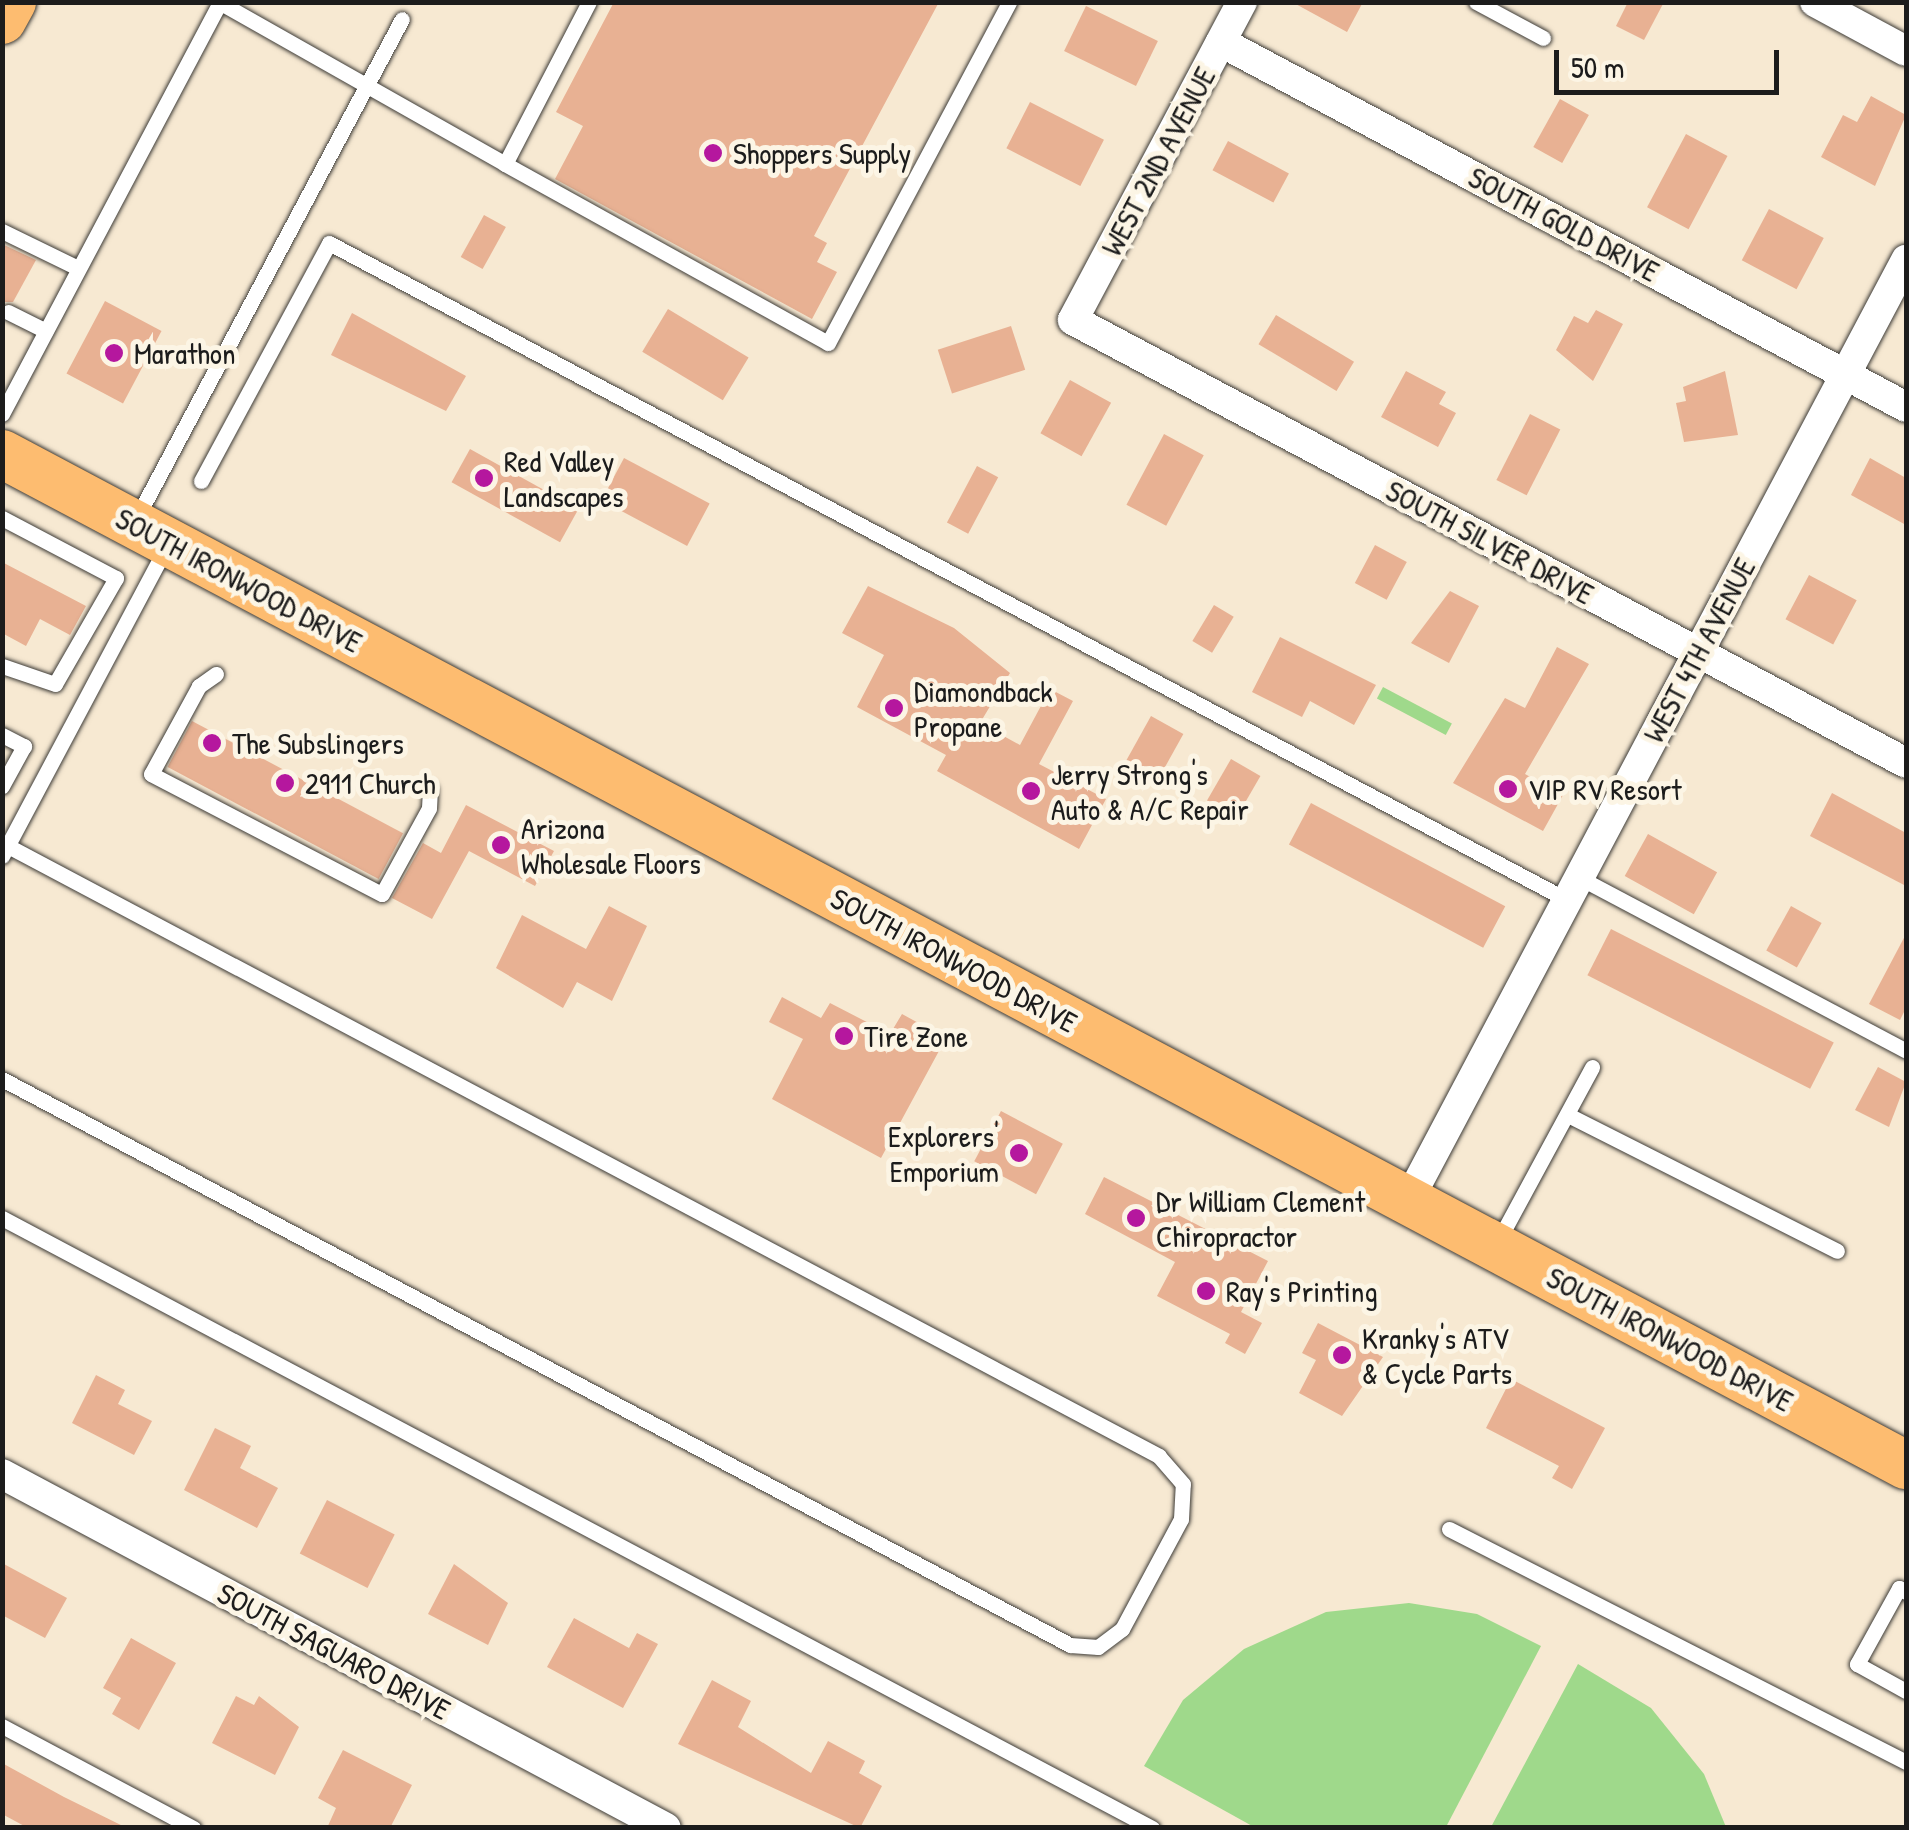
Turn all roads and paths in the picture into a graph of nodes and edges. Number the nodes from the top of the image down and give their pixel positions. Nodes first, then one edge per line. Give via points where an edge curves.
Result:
1 (12, 2) edge
2 (590, 2) edge
3 (1010, 2) edge
4 (1242, 2) edge
5 (1476, 2) edge
6 (1815, 2) edge
7 (219, 3) edge
8 (402, 19) dead end
9 (2, 20) edge
10 (1544, 38) dead end
11 (1221, 42) junction
12 (1906, 51) edge
13 (366, 86) junction
14 (505, 164) junction
15 (2, 230) edge
16 (1906, 260) edge
17 (78, 268) junction
18 (8, 312) dead end
19 (1073, 320) joint
20 (46, 331) junction
21 (1845, 374) junction
22 (2, 375) edge
23 (18, 384) junction
24 (1906, 407) edge
25 (2, 414) edge
26 (2, 454) edge
27 (201, 481) dead end
28 (2, 518) edge
29 (151, 534) junction
30 (1697, 652) junction
31 (2, 666) edge
32 (216, 674) dead end
33 (2, 735) edge
34 (1906, 763) edge
35 (2, 786) edge
36 (430, 789) dead end
37 (5, 851) edge
38 (1573, 889) junction
39 (1906, 1052) edge
40 (1592, 1067) dead end
41 (2, 1079) edge
42 (1570, 1116) junction
43 (1408, 1200) junction
44 (2, 1218) edge
45 (1496, 1247) junction
46 (1836, 1250) dead end
47 (1906, 1464) edge
48 (2, 1474) edge
49 (1449, 1529) dead end
50 (1906, 1592) edge
51 (1906, 1691) edge
52 (2, 1726) edge
53 (1906, 1762) edge
54 (193, 1828) edge
55 (666, 1828) edge
56 (1152, 1828) edge

1 - 9 main road
2 - 14 lane
3 - 14 lane via 828,343
4 - 11 street, WEST 2ND AVENUE
5 - 10 lane
6 - 12 street
7 - 13 lane
7 - 17 lane
8 - 13 lane
11 - 19 street, WEST 2ND AVENUE
11 - 21 street, SOUTH GOLD DRIVE
13 - 14 lane
13 - 29 lane
15 - 17 lane
16 - 21 street, WEST 4TH AVENUE
17 - 20 lane
18 - 20 lane
19 - 30 street, SOUTH SILVER DRIVE
20 - 23 lane
21 - 24 street, SOUTH GOLD DRIVE
21 - 30 street, WEST 4TH AVENUE
22 - 23 lane
23 - 25 lane
26 - 29 main road, SOUTH IRONWOOD DRIVE
27 - 38 lane via 329,243
28 - 31 lane via 116,578 54,684
29 - 37 lane
29 - 43 main road, SOUTH IRONWOOD DRIVE
30 - 34 street, SOUTH SILVER DRIVE
30 - 38 street, WEST 4TH AVENUE
32 - 36 lane via 199,686 151,774 382,894 429,808
33 - 35 lane via 24,746
37 - 41 lane via 1158,1456 1183,1484 1181,1519 1122,1629 1098,1647 1070,1644
38 - 39 lane
38 - 43 street, WEST 4TH AVENUE
40 - 42 lane
42 - 45 lane
42 - 46 lane
43 - 45 main road, SOUTH IRONWOOD DRIVE
44 - 56 lane
45 - 47 main road, SOUTH IRONWOOD DRIVE
48 - 55 street, SOUTH SAGUARO DRIVE
49 - 53 lane
50 - 51 lane via 1899,1588 1858,1664
52 - 54 lane

